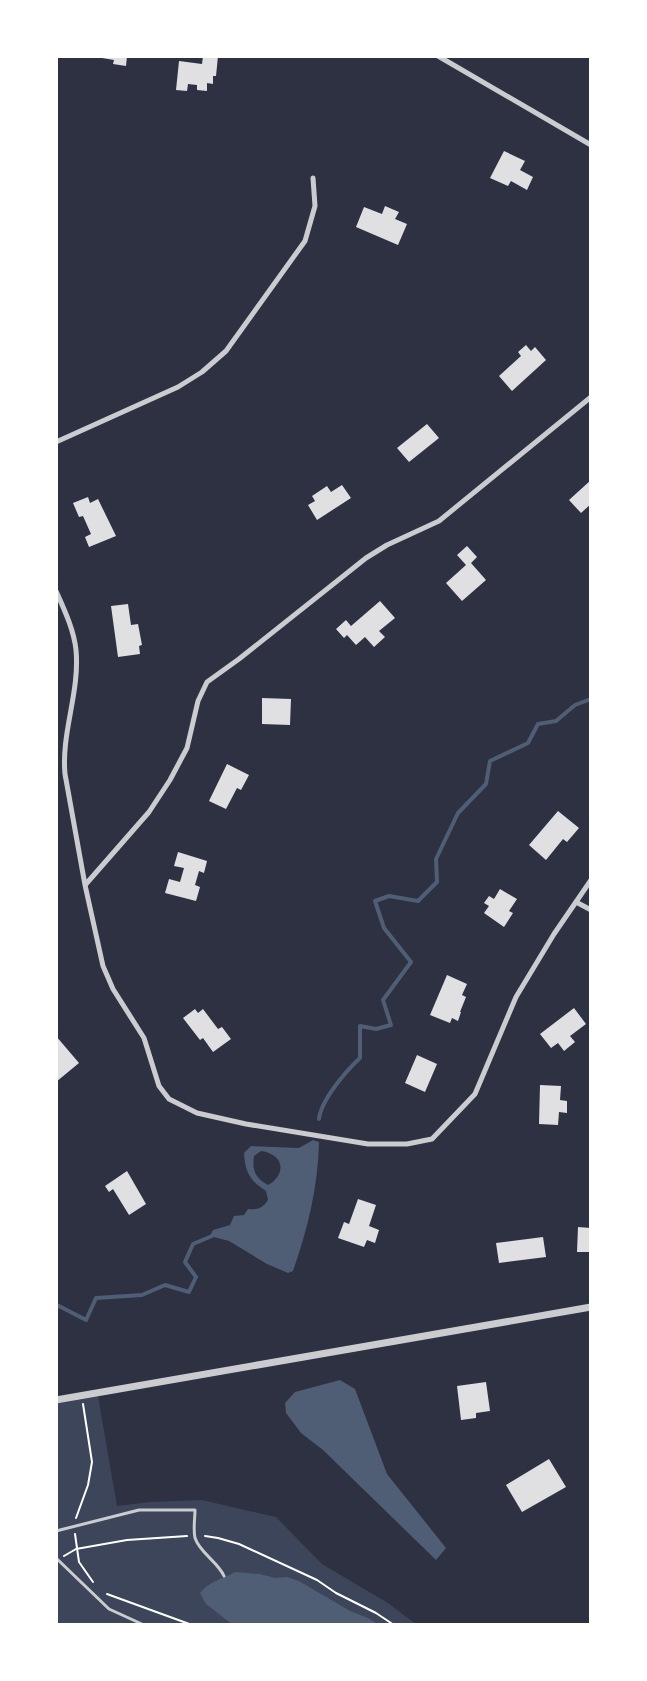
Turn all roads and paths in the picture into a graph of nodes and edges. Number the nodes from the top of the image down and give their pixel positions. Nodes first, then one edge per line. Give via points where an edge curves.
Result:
1 (438, 56) edge
2 (591, 145) edge
3 (313, 178) dead end
4 (591, 397) edge
5 (56, 442) edge
6 (56, 591) edge
7 (591, 880) edge
8 (85, 885) junction
9 (576, 902) junction
10 (591, 910) edge
11 (591, 1307) edge
12 (81, 1395) junction
13 (56, 1400) edge
14 (76, 1518) dead end
15 (56, 1531) edge
16 (75, 1534) dead end
17 (194, 1536) junction
18 (76, 1549) junction
19 (68, 1554) dead end
20 (56, 1558) edge
21 (224, 1576) dead end
22 (95, 1584) dead end
23 (106, 1594) dead end
24 (144, 1625) edge
25 (192, 1625) edge
26 (394, 1625) edge

1 - 2 street
3 - 5 street via 315,206 305,241 226,351 178,387
4 - 8 street via 439,521 366,558 207,682 187,748 170,780
6 - 8 street via 76,648 64,758
7 - 9 street
8 - 9 street via 103,966 144,1038 159,1086 169,1099 197,1113 368,1144 432,1139 475,1094 516,997
9 - 10 street
11 - 12 street
12 - 13 street
12 - 14 path via 92,1462
15 - 17 lane via 139,1510 195,1510
16 - 18 path
17 - 18 path
17 - 21 lane
17 - 26 path via 239,1544 317,1580
18 - 19 path
18 - 22 path
20 - 24 lane via 109,1609
23 - 25 path

